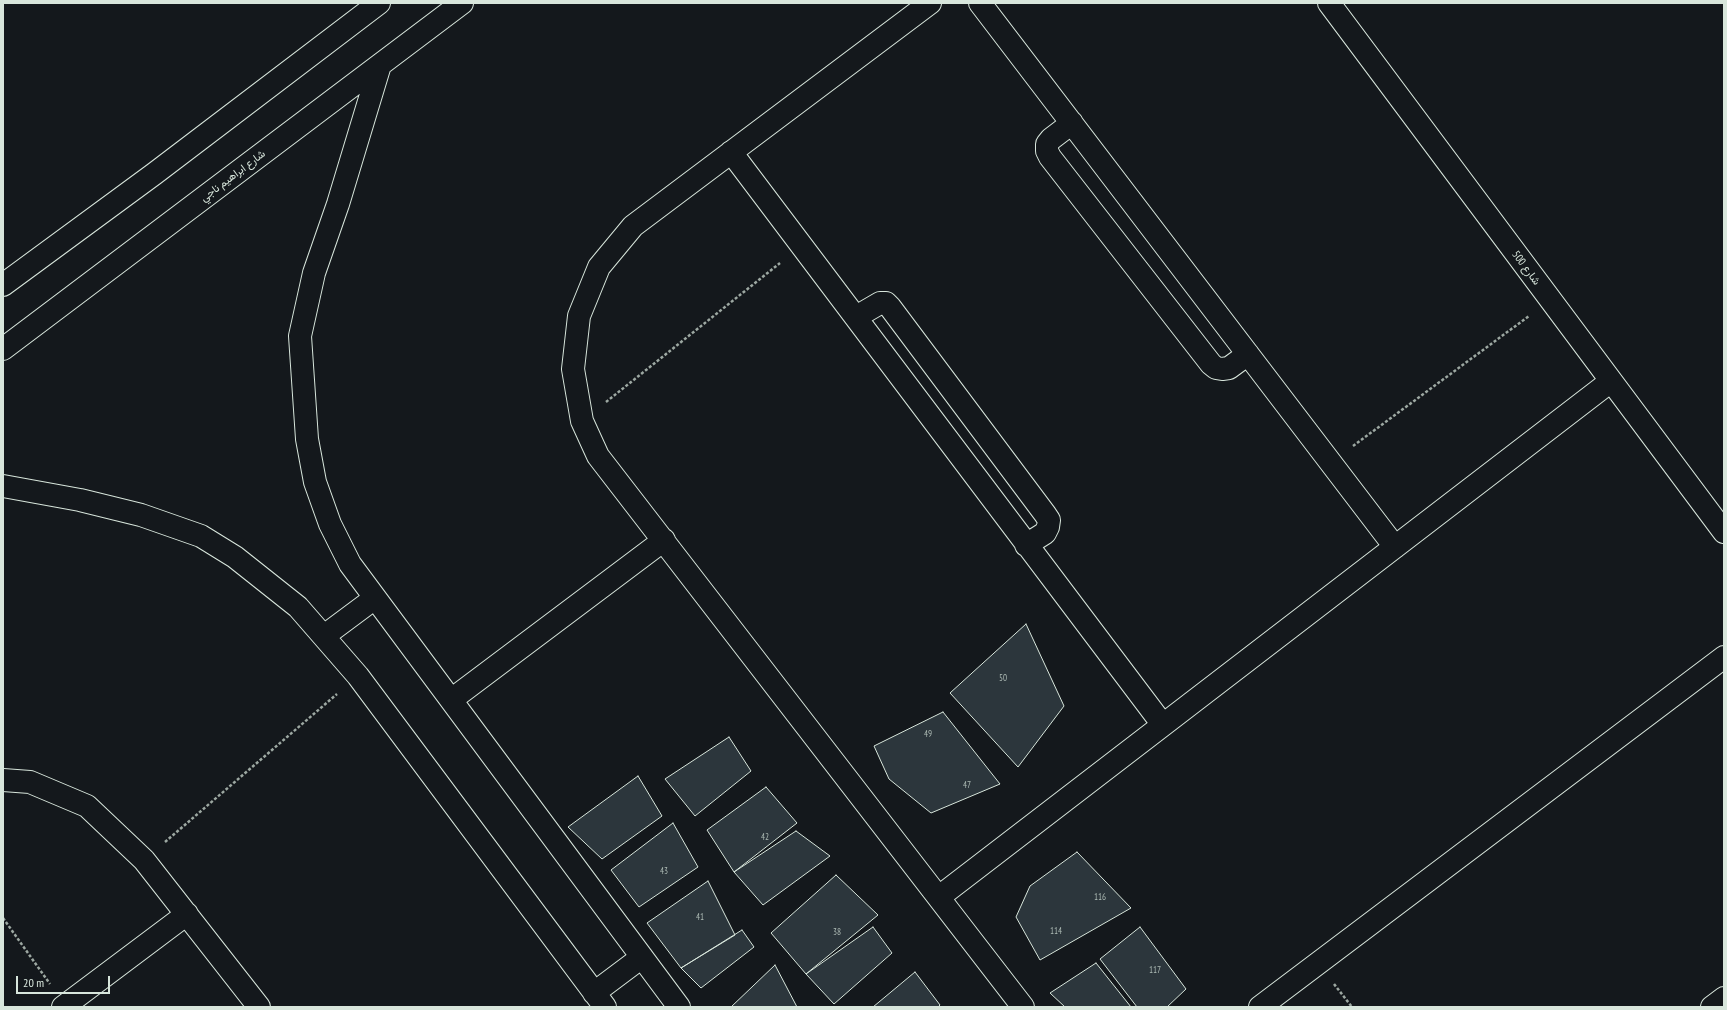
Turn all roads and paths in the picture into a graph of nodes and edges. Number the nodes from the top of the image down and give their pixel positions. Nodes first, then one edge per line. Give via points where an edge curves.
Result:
1 (379, 3) edge
2 (462, 3) edge
3 (930, 3) edge
4 (980, 3) edge
5 (1328, 3) edge
6 (380, 65) junction
7 (1072, 123) junction
8 (731, 152) junction
9 (802, 245) junction
10 (3, 285) edge
11 (1550, 300) junction
12 (856, 317) junction
13 (3, 349) edge
14 (1248, 354) junction
15 (1611, 382) junction
16 (582, 421) junction
17 (1331, 462) junction
18 (3, 486) edge
19 (1724, 532) edge
20 (664, 540) junction
21 (1026, 545) junction
22 (1395, 547) junction
23 (375, 598) junction
24 (324, 636) junction
25 (1724, 657) edge
26 (358, 676) junction
27 (451, 700) junction
28 (1163, 725) junction
29 (3, 780) edge
30 (144, 860) junction
31 (938, 897) junction
32 (187, 914) junction
33 (3, 918) edge
34 (642, 958) junction
35 (1724, 998) edge
36 (599, 1000) edge
37 (64, 1006) edge
38 (259, 1007) edge
39 (679, 1007) edge
40 (1023, 1007) edge
41 (1260, 1007) edge
42 (1712, 1007) edge

1 - 10 street
2 - 6 street, شارع ابراهيم ناجي
3 - 8 street
4 - 7 street
5 - 11 street, شارع 500
6 - 13 street, شارع ابراهيم ناجي
6 - 23 street via 338,204 314,273 300,336 307,439 316,482 330,524 350,564
7 - 14 street
7 - 14 street via 1047,144 1050,157 1211,364 1216,368 1229,368
8 - 9 street
8 - 16 street via 633,226 599,267 579,316 573,369
9 - 12 street
9 - 16 path
11 - 15 street, شارع 500
11 - 17 path
12 - 21 street
12 - 21 street via 880,303 886,303 890,307 1035,501 1048,520 1048,527 1045,533
14 - 17 street
15 - 19 street, شارع 500
15 - 22 street
16 - 20 street via 598,456
17 - 22 street
18 - 24 street via 80,500 141,515 201,536 267,581 298,607
20 - 27 street
20 - 31 street
21 - 28 street
22 - 28 street
23 - 24 street
23 - 27 street
24 - 26 street
25 - 41 street
26 - 30 path
26 - 36 street
27 - 34 street
28 - 31 street
29 - 30 street via 30,782 87,806
30 - 32 street
31 - 40 street
32 - 37 street
32 - 38 street
33 - 37 path
34 - 36 street
34 - 39 street
35 - 42 street

